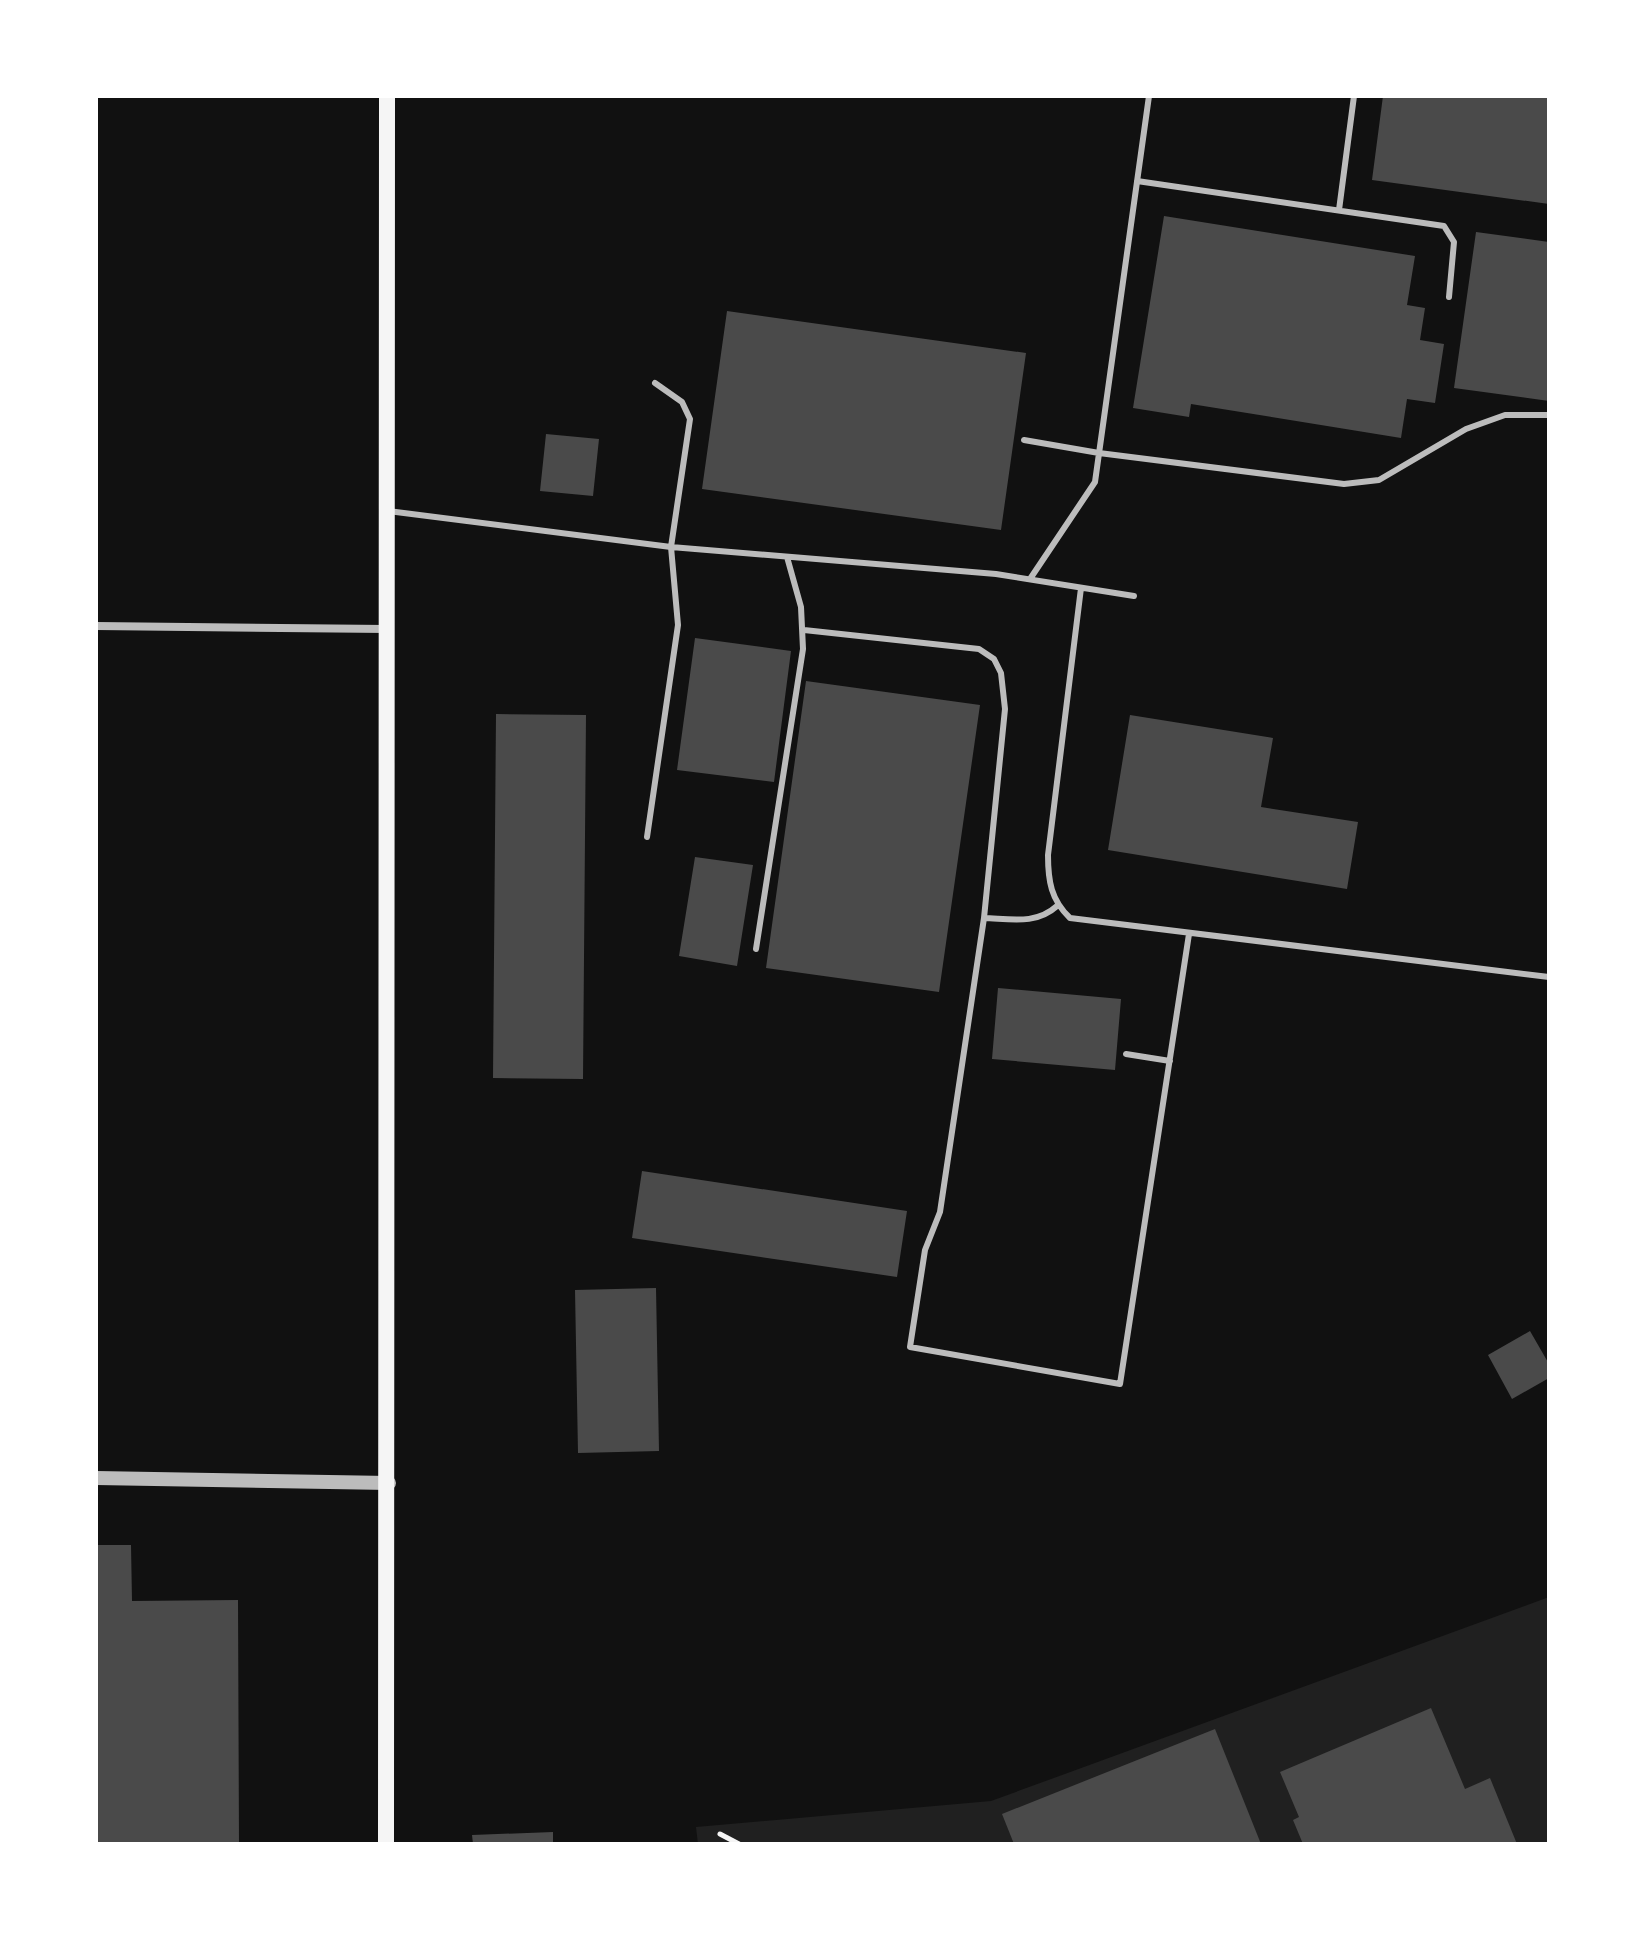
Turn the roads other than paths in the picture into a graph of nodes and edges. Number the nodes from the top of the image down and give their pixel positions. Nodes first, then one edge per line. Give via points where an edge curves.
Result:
1 (387, 96) edge
2 (1149, 96) edge
3 (1354, 96) edge
4 (1137, 181) junction
5 (1339, 210) junction
6 (1449, 297) dead end
7 (655, 383) dead end
8 (1549, 415) edge
9 (1024, 440) dead end
10 (1099, 453) junction
11 (388, 511) junction
12 (671, 547) junction
13 (787, 557) junction
14 (1030, 579) junction
15 (1081, 588) junction
16 (1134, 596) dead end
17 (96, 626) edge
18 (388, 629) junction
19 (804, 630) junction
20 (647, 837) dead end
21 (1057, 906) junction
22 (984, 918) junction
23 (1189, 934) junction
24 (756, 949) dead end
25 (1549, 977) edge
26 (1126, 1054) dead end
27 (1170, 1061) junction
28 (96, 1478) edge
29 (389, 1483) junction
30 (386, 1844) edge

1 - 11 main road
2 - 4 lane
3 - 5 lane
4 - 5 lane
4 - 10 lane
5 - 6 lane via 1444,226 1454,242
7 - 12 lane via 682,402 690,419
8 - 10 lane via 1505,415 1466,429 1379,480 1344,484
9 - 10 lane
10 - 14 lane via 1095,482
11 - 12 lane
11 - 18 main road
12 - 13 lane
12 - 20 lane via 678,625
13 - 14 lane
13 - 19 lane
14 - 15 lane
15 - 16 lane
15 - 21 lane via 1048,855 1048,881
17 - 18 street
18 - 29 main road
19 - 22 lane via 979,649 994,659 1005,709
19 - 24 lane
21 - 22 lane via 1036,919
21 - 23 lane via 1070,918 1086,922
22 - 27 lane via 940,1212 925,1250 910,1347 1120,1384
23 - 25 lane
23 - 27 lane
26 - 27 lane
28 - 29 street
29 - 30 main road

